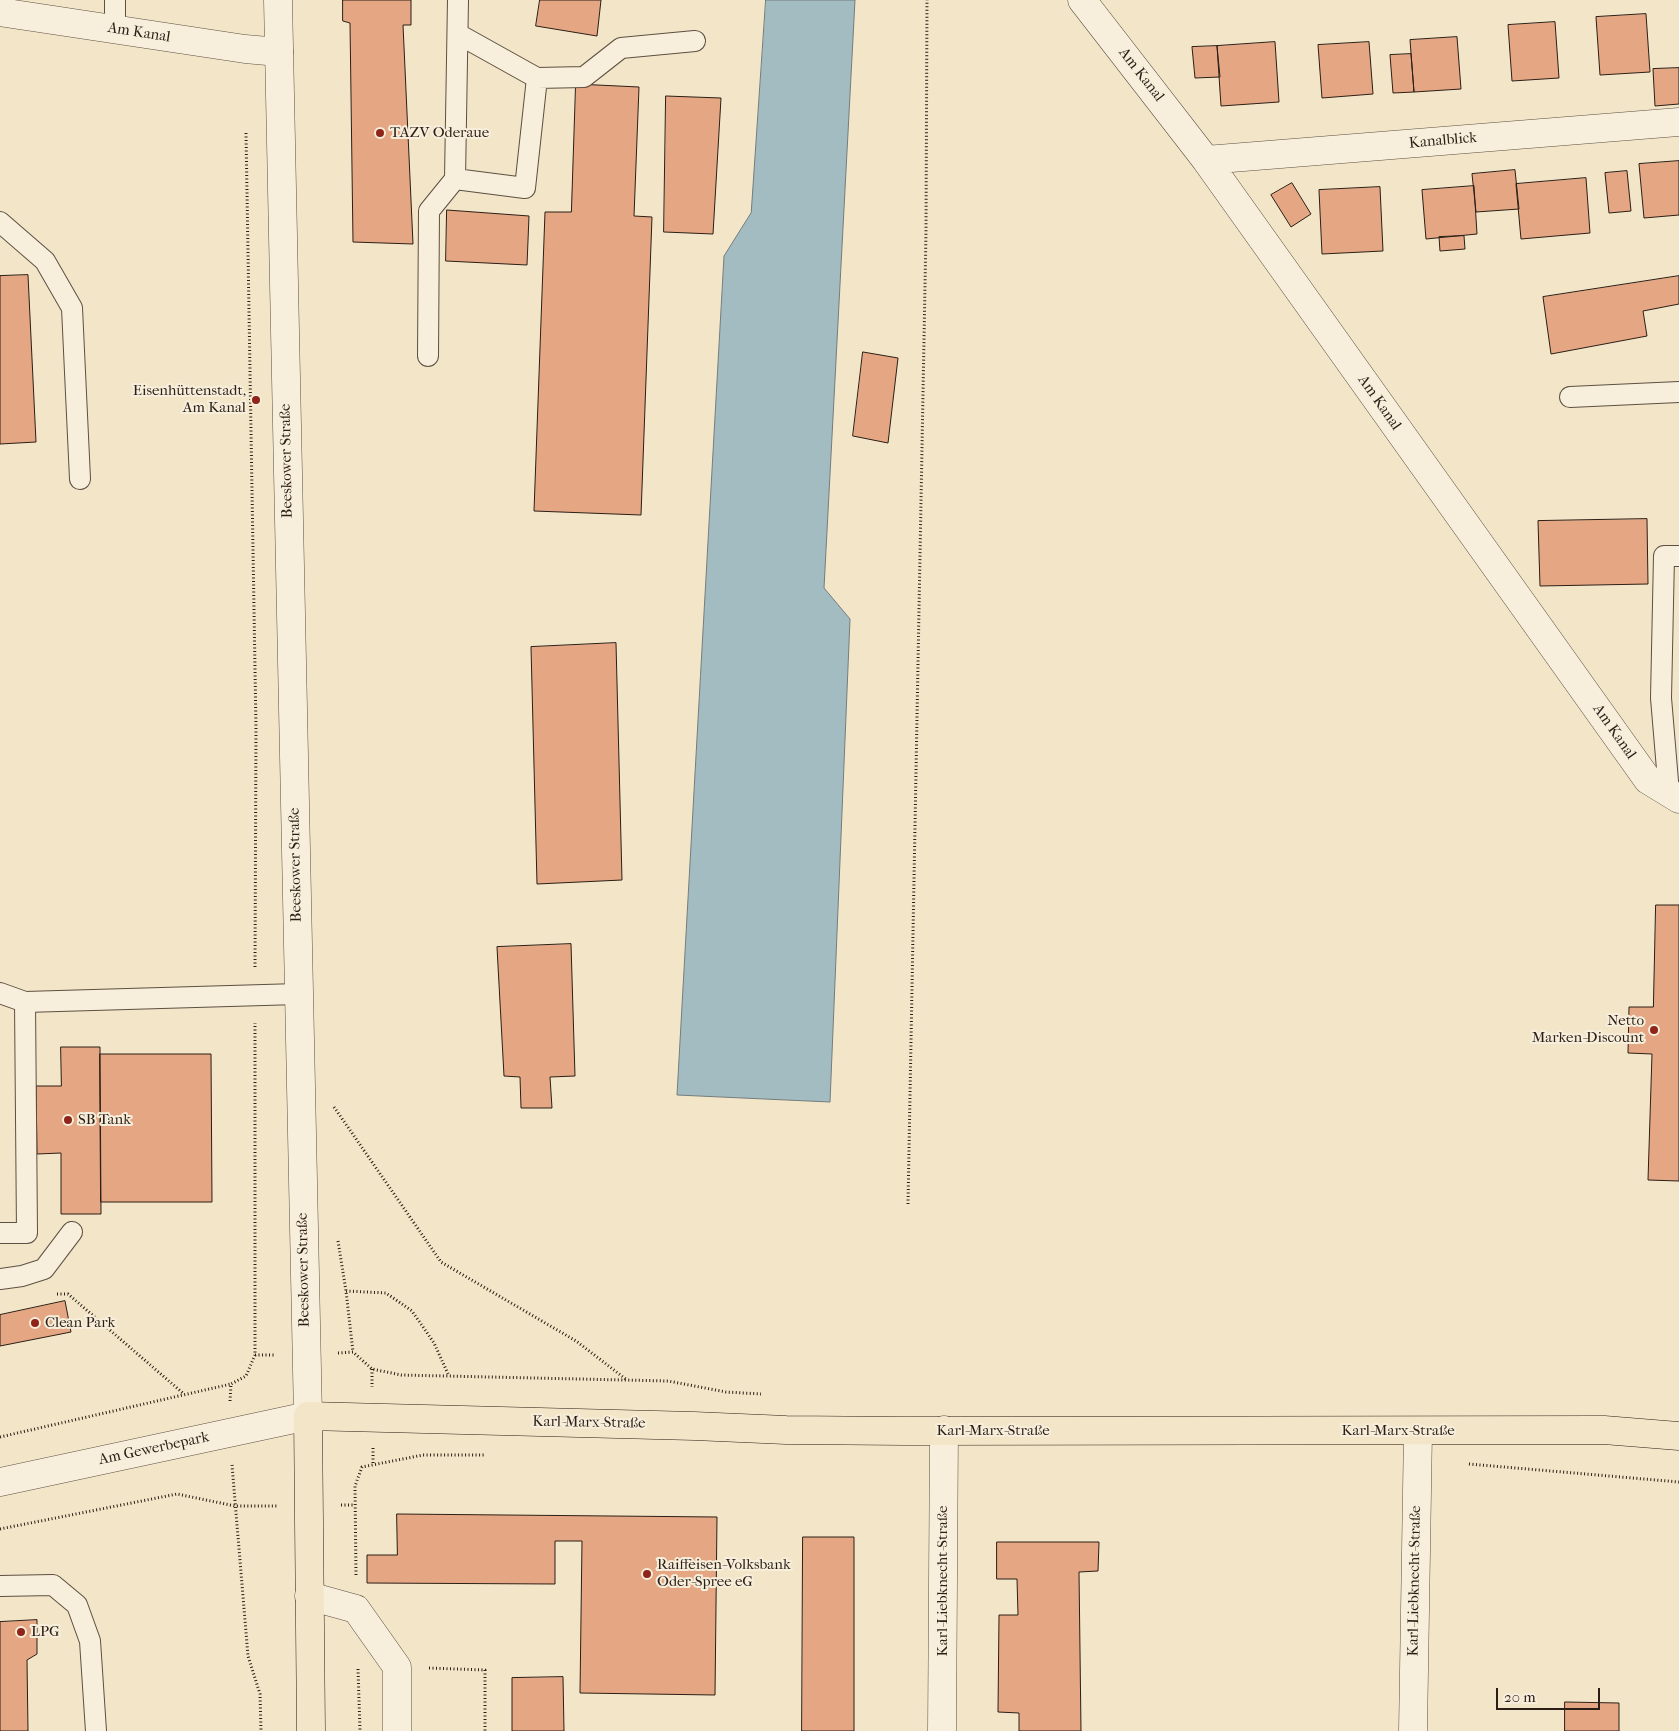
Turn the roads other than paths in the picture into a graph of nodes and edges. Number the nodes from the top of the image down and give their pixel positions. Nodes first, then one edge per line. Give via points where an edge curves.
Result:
1 (115, 0) edge
2 (278, 0) edge
3 (458, 0) edge
4 (1082, 0) edge
5 (0, 12) edge
6 (115, 29) junction
7 (458, 34) junction
8 (695, 42) dead end
9 (279, 52) junction
10 (537, 78) junction
11 (1679, 122) edge
12 (1206, 160) junction
13 (455, 179) junction
14 (0, 222) edge
15 (428, 356) dead end
16 (1679, 392) edge
17 (1570, 397) dead end
18 (80, 479) dead end
19 (1679, 556) edge
20 (1674, 796) edge
21 (0, 993) edge
22 (298, 994) junction
23 (25, 1002) junction
24 (72, 1232) dead end
25 (0, 1233) edge
26 (0, 1279) edge
27 (308, 1416) junction
28 (944, 1430) junction
29 (1418, 1431) junction
30 (1679, 1436) edge
31 (0, 1482) edge
32 (0, 1586) edge
33 (309, 1596) junction
34 (96, 1731) edge
35 (311, 1731) edge
36 (397, 1731) edge
37 (942, 1731) edge
38 (1412, 1731) edge

1 - 6 lane
2 - 9 street, Beeskower Straße
3 - 7 lane
4 - 12 street, Am Kanal
5 - 6 street, Am Kanal
6 - 9 street, Am Kanal
7 - 10 lane
7 - 13 lane
8 - 10 lane via 621,48 584,77
9 - 22 street, Beeskower Straße
10 - 13 lane via 525,188
11 - 12 street, Kanalblick
12 - 20 street, Am Kanal via 1648,780
13 - 15 lane via 428,211
14 - 18 lane via 45,261 72,308
16 - 17 lane
19 - 20 lane via 1664,556 1661,698
21 - 23 lane
22 - 23 lane
22 - 27 street, Beeskower Straße
23 - 25 lane via 27,1233
24 - 26 lane via 44,1269
27 - 28 main road, Karl-Marx-Straße via 786,1430
27 - 31 street, Am Gewerbepark
27 - 33 main road, Beeskower Straße
28 - 29 main road, Karl-Marx-Straße
28 - 37 street, Karl-Liebknecht-Straße
29 - 30 main road, Karl-Marx-Straße via 1604,1430
29 - 38 street, Karl-Liebknecht-Straße
32 - 34 lane via 53,1584 77,1605 90,1641
33 - 35 main road, Beeskower Straße
33 - 36 street via 356,1609 397,1667

